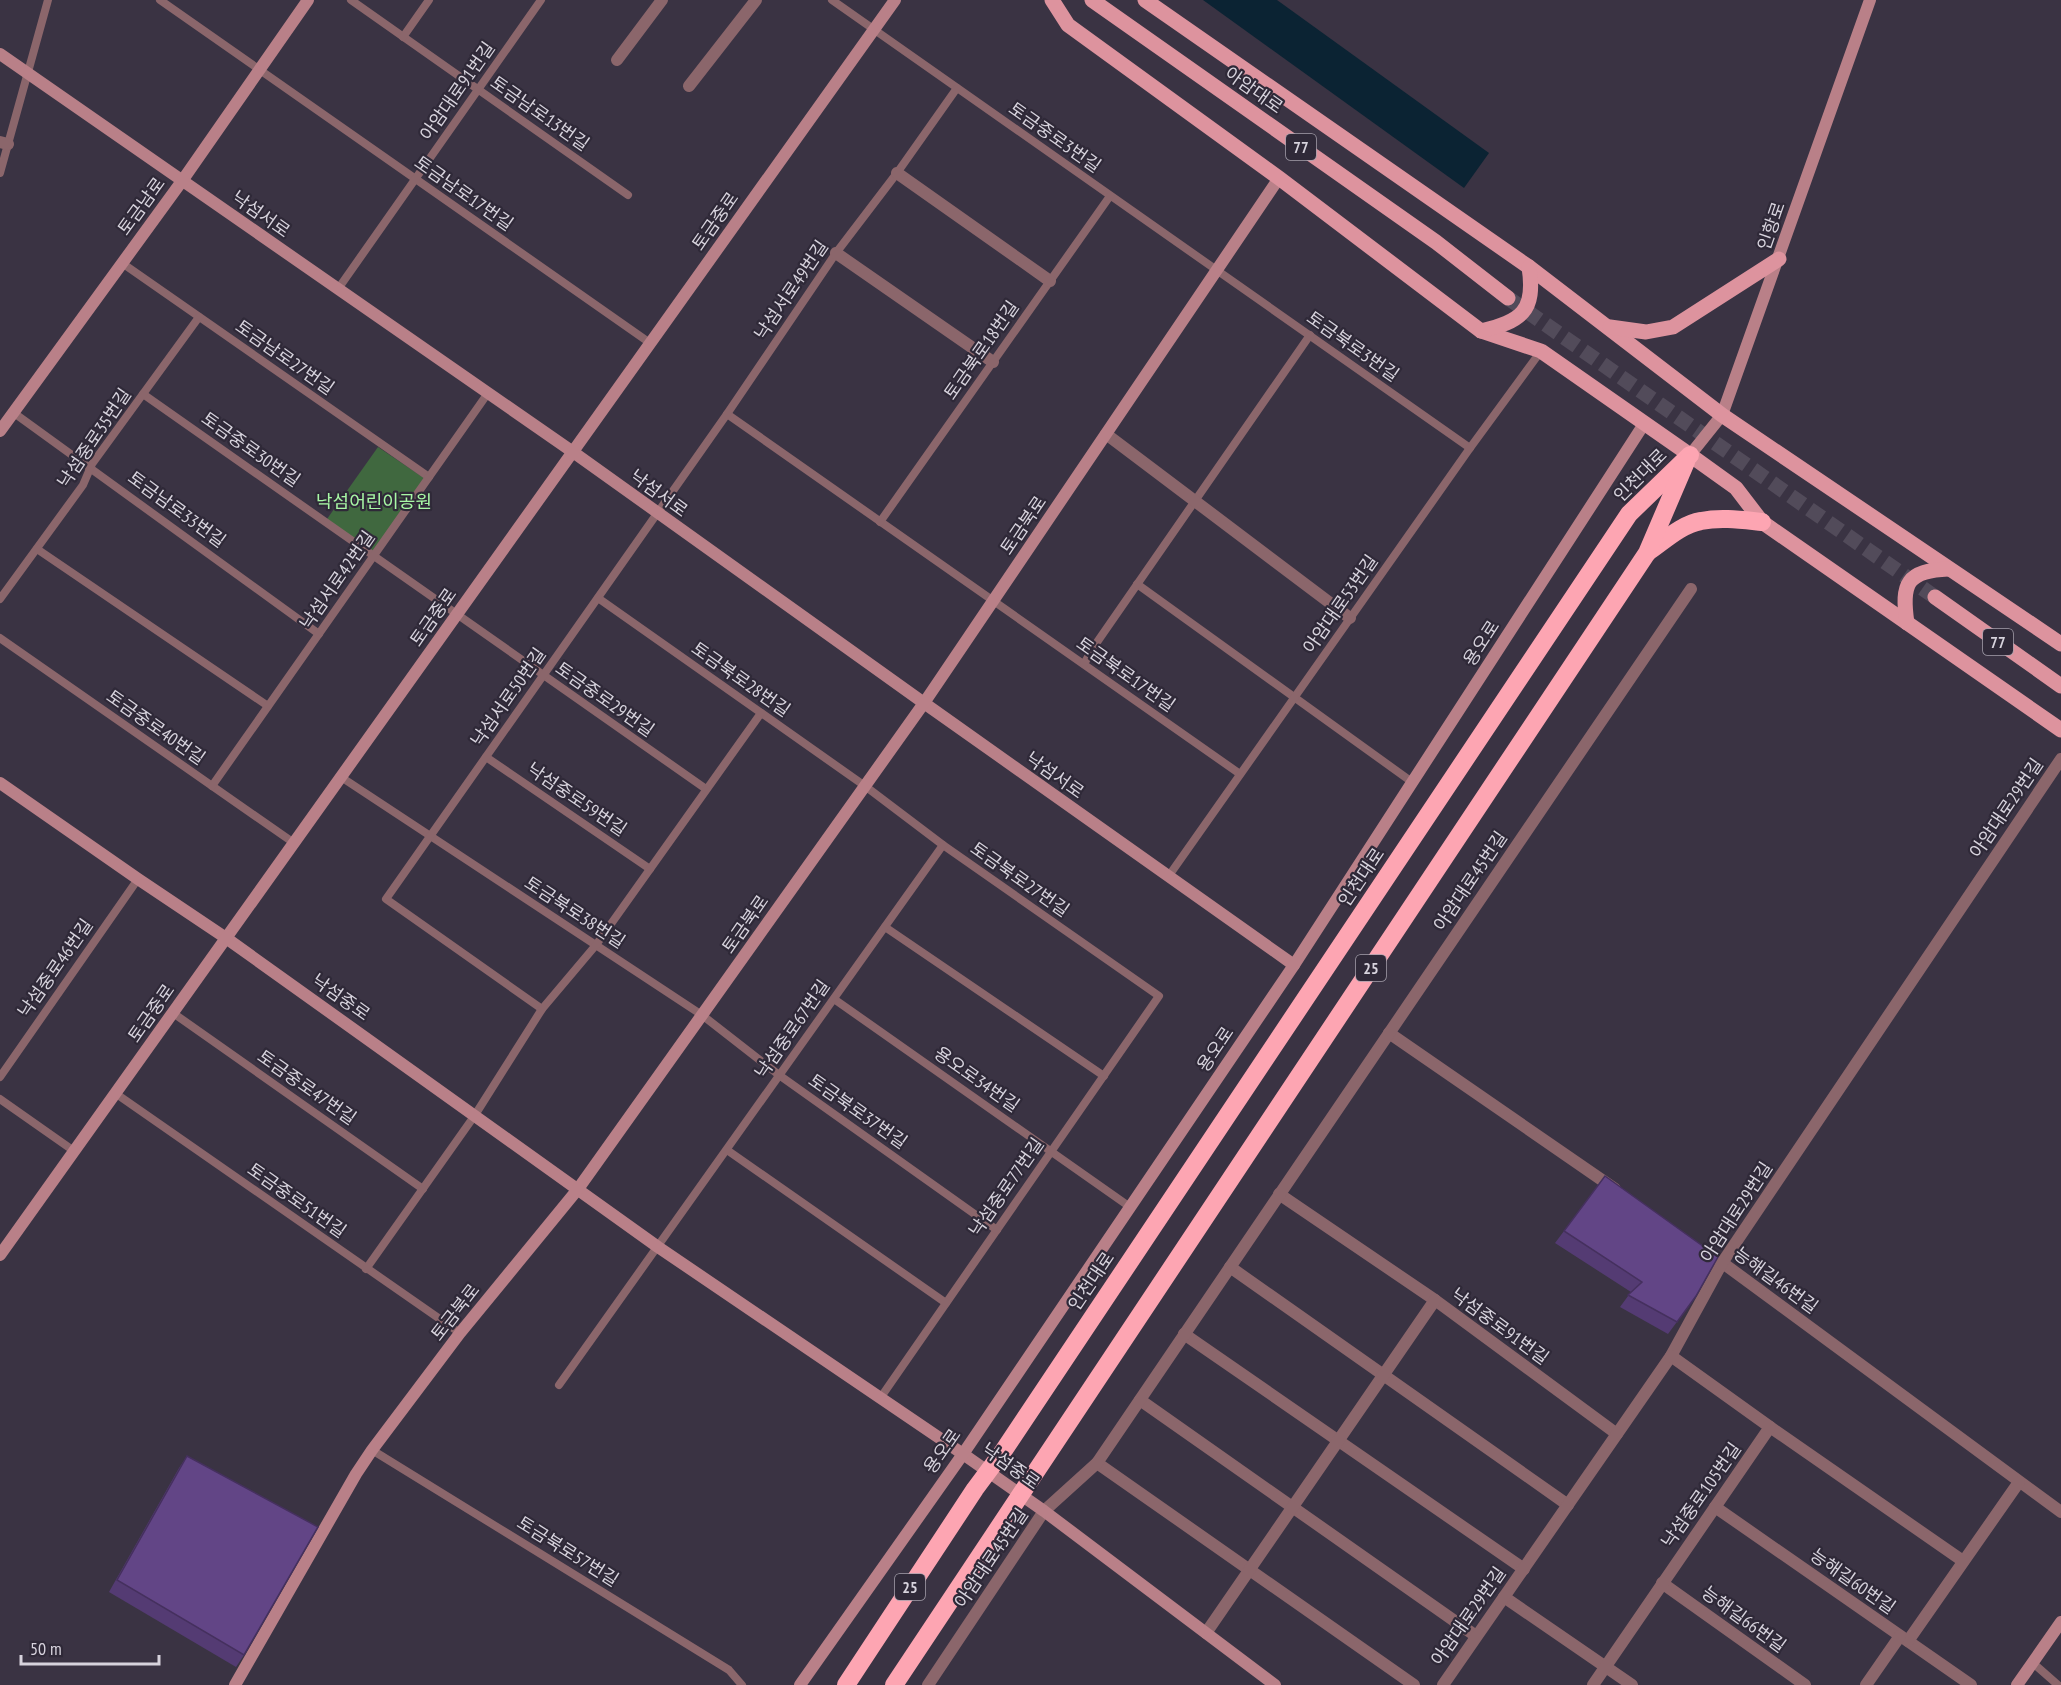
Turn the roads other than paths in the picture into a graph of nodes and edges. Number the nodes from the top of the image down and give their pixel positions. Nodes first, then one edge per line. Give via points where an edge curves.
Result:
1 (48, 0) edge
2 (160, 0) edge
3 (308, 0) edge
4 (351, 0) edge
5 (429, 0) edge
6 (541, 0) edge
7 (662, 0) edge
8 (756, 0) edge
9 (832, 0) edge
10 (895, 0) edge
11 (1052, 0) edge
12 (1092, 0) edge
13 (1145, 0) edge
14 (1870, 0) edge
15 (874, 29) junction
16 (404, 37) junction
17 (0, 54) edge
18 (617, 60) dead end
19 (259, 70) junction
20 (28, 73) junction
21 (689, 86) dead end
22 (957, 88) junction
23 (478, 89) junction
24 (4, 143) edge
25 (897, 172) junction
26 (0, 173) edge
27 (1279, 178) junction
28 (415, 179) junction
29 (182, 181) junction
30 (628, 195) dead end
31 (1110, 196) junction
32 (836, 253) junction
33 (1779, 259) junction
34 (122, 263) junction
35 (1528, 267) junction
36 (1218, 270) junction
37 (1050, 281) junction
38 (338, 289) junction
39 (1508, 298) tunnel mouth
40 (199, 317) junction
41 (1607, 326) junction
42 (1481, 331) junction
43 (1310, 335) junction
44 (650, 343) junction
45 (1541, 351) junction
46 (993, 362) junction
47 (488, 393) junction
48 (143, 394) junction
49 (14, 412) junction
50 (727, 414) junction
51 (1722, 415) junction
52 (1644, 424) junction
53 (0, 431) edge
54 (1106, 434) junction
55 (1470, 448) junction
56 (573, 452) junction
57 (1690, 455) junction
58 (91, 468) junction
59 (429, 477) junction
60 (1194, 501) junction
61 (657, 514) junction
62 (880, 522) junction
63 (1762, 522) junction
64 (37, 549) junction
65 (1647, 553) junction
66 (374, 556) junction
67 (1948, 568) junction
68 (1137, 584) junction
69 (1691, 589) dead end
70 (1935, 597) tunnel mouth
71 (598, 598) junction
72 (0, 599) edge
73 (994, 600) junction
74 (457, 614) junction
75 (1350, 618) junction
76 (1907, 622) junction
77 (319, 634) junction
78 (0, 638) edge
79 (2061, 645) edge
80 (1084, 664) junction
81 (543, 676) junction
82 (2061, 686) edge
83 (1295, 696) junction
84 (924, 703) junction
85 (268, 706) junction
86 (761, 713) junction
87 (2061, 730) edge
88 (486, 757) junction
89 (2061, 759) edge
90 (1240, 774) junction
91 (341, 777) junction
92 (1412, 782) junction
93 (0, 783) edge
94 (212, 786) junction
95 (865, 786) junction
96 (706, 789) junction
97 (430, 837) junction
98 (294, 843) junction
99 (943, 845) junction
100 (650, 869) junction
101 (1168, 877) junction
102 (138, 879) junction
103 (885, 927) junction
104 (226, 938) junction
105 (596, 945) junction
106 (1294, 965) junction
107 (1159, 996) joint
108 (834, 999) junction
109 (542, 1009) junction
110 (173, 1013) junction
111 (702, 1015) junction
112 (1389, 1032) junction
113 (780, 1075) junction
114 (1104, 1076) junction
115 (0, 1077) edge
116 (115, 1093) junction
117 (0, 1099) edge
118 (475, 1115) junction
119 (727, 1150) junction
120 (74, 1151) junction
121 (1052, 1151) junction
122 (423, 1189) junction
123 (578, 1189) junction
124 (1279, 1194) junction
125 (1624, 1195) edge
126 (1130, 1207) junction
127 (997, 1230) junction
128 (658, 1247) junction
129 (1702, 1249) edge
130 (0, 1255) edge
131 (1722, 1263) junction
132 (1230, 1267) junction
133 (366, 1269) junction
134 (1435, 1300) junction
135 (946, 1303) junction
136 (460, 1333) junction
137 (1184, 1334) junction
138 (1671, 1356) junction
139 (1383, 1375) junction
140 (559, 1385) dead end
141 (881, 1397) junction
142 (1140, 1400) junction
143 (1770, 1426) junction
144 (1617, 1434) junction
145 (1339, 1440) junction
146 (372, 1450) junction
147 (963, 1454) junction
148 (1097, 1463) junction
149 (2019, 1482) junction
150 (1568, 1505) junction
151 (1293, 1506) junction
152 (1715, 1507) junction
153 (1044, 1511) junction
154 (2061, 1512) edge
155 (1963, 1561) junction
156 (1249, 1569) junction
157 (1524, 1569) junction
158 (1662, 1583) junction
159 (1504, 1597) junction
160 (2061, 1622) edge
161 (1206, 1633) junction
162 (1476, 1636) junction
163 (1904, 1638) junction
164 (2033, 1663) junction
165 (1605, 1667) junction
166 (235, 1685) edge
167 (742, 1685) edge
168 (800, 1685) edge
169 (846, 1685) edge
170 (894, 1685) edge
171 (928, 1685) edge
172 (1275, 1685) edge
173 (1414, 1685) edge
174 (1443, 1685) edge
175 (1593, 1685) edge
176 (1632, 1685) edge
177 (1805, 1685) edge
178 (1866, 1685) edge
179 (1971, 1685) edge
180 (2017, 1685) edge
181 (2058, 1685) edge

1 - 20 lane
2 - 19 lane, 토금남로17번길
3 - 19 street, 토금남로
4 - 16 lane, 토금남로13번길
5 - 16 lane
6 - 23 lane, 아암대로91번길
7 - 18 street
8 - 21 street
9 - 15 lane, 토금중로3번길
10 - 15 street, 토금중로
11 - 27 main road via 1068,25
12 - 39 main road, 아암대로 / 77 via 1436,242
13 - 35 main road
14 - 33 street, 인항로 / 25
15 - 22 lane, 토금중로3번길
15 - 44 street, 토금중로
16 - 23 lane, 토금남로13번길
17 - 20 street, 낙섬서로
19 - 28 lane, 토금남로17번길
19 - 29 street, 토금남로
20 - 24 lane
20 - 29 street, 낙섬서로
22 - 25 lane, 낙섬서로49번길
22 - 31 lane, 토금중로3번길
23 - 28 lane, 아암대로91번길
23 - 30 lane, 토금남로13번길
24 - 26 lane
25 - 32 lane, 낙섬서로49번길
25 - 37 street
27 - 36 street, 토금북로
27 - 42 main road
28 - 38 lane, 아암대로91번길
28 - 44 lane, 토금남로17번길
29 - 34 street, 토금남로
29 - 38 street, 낙섬서로
31 - 36 lane, 토금중로3번길
31 - 37 lane, 토금북로18번길
32 - 46 street
32 - 50 lane, 낙섬서로49번길
33 - 41 main road via 1673,327 1646,332
33 - 51 street, 인항로 / 25
34 - 40 lane, 토금남로27번길
34 - 49 street, 토금남로
35 - 41 main road
35 - 42 main road via 1532,287 1529,304 1505,325
36 - 43 lane, 토금북로3번길
36 - 54 street, 토금북로
37 - 46 lane, 토금북로18번길
38 - 47 street, 낙섬서로
40 - 48 lane, 낙섬중로35번길
40 - 59 lane, 토금남로27번길
41 - 51 main road
42 - 45 main road
43 - 55 lane, 토금북로3번길
43 - 60 lane
44 - 56 street, 토금중로
45 - 52 main road
45 - 55 lane, 아암대로53번길
46 - 62 lane, 토금북로18번길
47 - 56 street, 낙섬서로
47 - 59 lane, 낙섬서로42번길
48 - 58 lane, 낙섬중로35번길
48 - 66 lane, 토금중로30번길
49 - 53 street, 토금남로
49 - 58 lane, 토금남로33번길
50 - 61 lane, 낙섬서로49번길
50 - 62 lane
51 - 57 street, 인항로 / 25
51 - 67 main road
52 - 57 main road
52 - 92 street, 용오로
54 - 60 street
54 - 73 street, 토금북로
55 - 75 lane, 아암대로53번길
56 - 61 street, 낙섬서로
56 - 74 street, 토금중로
57 - 63 main road via 1736,488
57 - 65 highway, 인천대로 / 25
57 - 169 highway, 인천대로 / 25 via 1629,514
58 - 64 lane, 낙섬중로35번길
58 - 77 lane, 토금남로33번길
59 - 66 lane, 낙섬서로42번길
60 - 68 lane
60 - 75 street
61 - 71 lane, 낙섬서로50번길
61 - 84 street, 낙섬서로
62 - 73 lane
63 - 65 highway via 1699,521
63 - 76 main road
64 - 72 lane, 낙섬중로35번길
64 - 85 lane
65 - 170 highway, 인천대로 / 25
66 - 74 lane, 토금중로30번길
66 - 77 lane, 낙섬서로42번길
67 - 76 main road via 1917,574 1906,588
67 - 79 main road
68 - 80 lane
68 - 83 lane
69 - 112 street, 아암대로45번길
70 - 82 main road, 77
71 - 81 lane, 낙섬서로50번길
71 - 86 lane, 토금북로28번길
73 - 80 lane, 토금북로17번길
73 - 84 street, 토금북로
74 - 81 lane, 토금중로29번길
74 - 91 street, 토금중로
75 - 83 lane, 아암대로53번길
76 - 87 main road
77 - 85 lane, 낙섬서로42번길
78 - 94 lane, 토금중로40번길
80 - 90 lane, 토금북로17번길
81 - 88 lane, 낙섬서로50번길
81 - 96 lane, 토금중로29번길
83 - 90 lane, 아암대로53번길
83 - 92 lane
84 - 95 street, 토금북로
84 - 101 street, 낙섬서로
85 - 94 lane, 낙섬서로42번길
86 - 95 lane, 토금북로28번길
86 - 96 lane
88 - 97 lane, 낙섬서로50번길
88 - 100 lane, 낙섬중로59번길
89 - 131 street, 아암대로29번길
90 - 101 lane, 아암대로53번길
91 - 97 lane, 토금북로38번길
91 - 98 street, 토금중로
92 - 106 street, 용오로
93 - 102 street, 낙섬중로
94 - 98 lane, 토금중로40번길
95 - 99 lane, 토금북로27번길
95 - 111 street, 토금북로
96 - 100 lane
97 - 105 lane, 토금북로38번길
97 - 109 lane, 낙섬서로50번길 via 386,899
98 - 104 street, 토금중로
99 - 103 lane, 낙섬중로67번길
99 - 107 lane, 토금북로27번길
100 - 105 lane
101 - 106 street, 낙섬서로
102 - 104 street, 낙섬중로
102 - 115 lane, 낙섬중로46번길
103 - 108 lane, 낙섬중로67번길
103 - 114 lane
104 - 110 street, 토금중로
104 - 118 street, 낙섬중로
105 - 109 lane
105 - 111 lane, 토금북로38번길
106 - 126 street, 용오로
107 - 114 lane, 낙섬중로77번길
108 - 113 lane, 낙섬중로67번길
108 - 121 lane, 용오로34번길
109 - 118 lane
110 - 116 street, 토금중로
110 - 122 lane, 토금중로47번길
111 - 113 lane, 토금북로37번길
111 - 123 street, 토금북로
112 - 124 street, 아암대로45번길
112 - 125 street
113 - 119 lane, 낙섬중로67번길
113 - 127 lane, 토금북로37번길
114 - 121 lane, 낙섬중로77번길
116 - 120 street, 토금중로
116 - 133 lane, 토금중로51번길
117 - 120 lane
118 - 122 lane
118 - 123 street, 낙섬중로
119 - 128 lane, 낙섬중로67번길
119 - 135 lane
120 - 130 street, 토금중로
121 - 126 lane, 용오로34번길
121 - 127 lane, 낙섬중로77번길
122 - 133 lane
123 - 128 street, 낙섬중로
123 - 136 street, 토금북로
124 - 132 street, 아암대로45번길
124 - 134 street
126 - 147 street, 용오로
127 - 135 lane, 낙섬중로77번길
128 - 140 lane
128 - 141 street, 낙섬중로
129 - 131 street, 능해길46번길
131 - 138 street, 아암대로29번길
131 - 149 street, 능해길46번길
132 - 137 street, 아암대로45번길
132 - 139 street
133 - 136 lane, 토금중로51번길
134 - 139 street, 낙섬중로91번길
134 - 144 street, 낙섬중로91번길
135 - 141 lane, 낙섬중로77번길
136 - 146 street, 토금북로
137 - 142 street, 아암대로45번길
137 - 145 street
138 - 143 street
138 - 144 street, 아암대로29번길
139 - 145 street, 낙섬중로91번길
139 - 150 street
141 - 147 street, 낙섬중로
142 - 148 street, 아암대로45번길
142 - 151 street
143 - 152 street, 낙섬중로105번길
143 - 155 street
144 - 150 street, 아암대로29번길
145 - 151 street, 낙섬중로91번길
145 - 157 street
146 - 166 street, 토금북로
146 - 167 lane, 토금북로57번길 via 729,1670
147 - 153 street, 낙섬중로
147 - 168 street, 용오로
148 - 153 street, 아암대로45번길
148 - 156 street
149 - 154 street, 능해길46번길
149 - 155 street
150 - 157 street, 아암대로29번길
151 - 156 street, 낙섬중로91번길
151 - 162 street
152 - 158 street, 낙섬중로105번길
152 - 163 street, 능해길60번길
153 - 161 street, 낙섬중로
153 - 171 street, 아암대로45번길
155 - 163 street
156 - 161 street, 낙섬중로91번길
156 - 173 street
157 - 159 street, 아암대로29번길
158 - 165 street, 낙섬중로105번길
158 - 177 street, 능해길66번길
159 - 162 street, 아암대로29번길
159 - 165 street
160 - 164 street
161 - 172 street, 낙섬중로
162 - 174 street, 아암대로29번길
163 - 178 street
163 - 179 street, 능해길60번길
164 - 180 street
164 - 181 lane
165 - 175 street, 낙섬중로105번길
165 - 176 street

